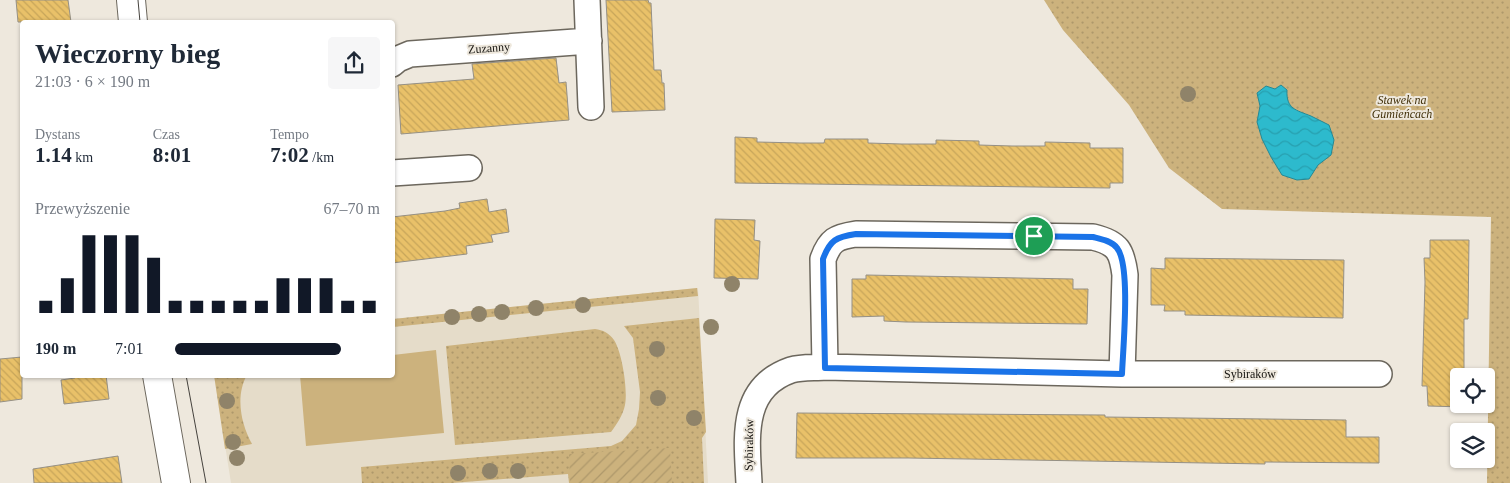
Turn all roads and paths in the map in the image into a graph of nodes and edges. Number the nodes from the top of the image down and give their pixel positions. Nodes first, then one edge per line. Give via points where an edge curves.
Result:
1 (131, 0) edge
2 (587, 0) edge
3 (133, 20) edge
4 (589, 41) junction
5 (395, 62) edge
6 (591, 107) dead end
7 (469, 168) dead end
8 (395, 173) edge
9 (825, 368) junction
10 (1122, 374) junction
11 (1379, 374) dead end
12 (158, 378) edge
13 (176, 483) edge
14 (749, 483) edge

1 - 3 street
2 - 4 street
4 - 5 street, Zuzanny via 410,54
4 - 6 street
7 - 8 street
9 - 10 street, Sybiraków
9 - 10 street via 823,259 835,239 856,234 1093,237 1117,247 1123,259
9 - 14 street, Sybiraków via 791,370 764,387 754,402 748,419
10 - 11 street, Sybiraków
12 - 13 street

